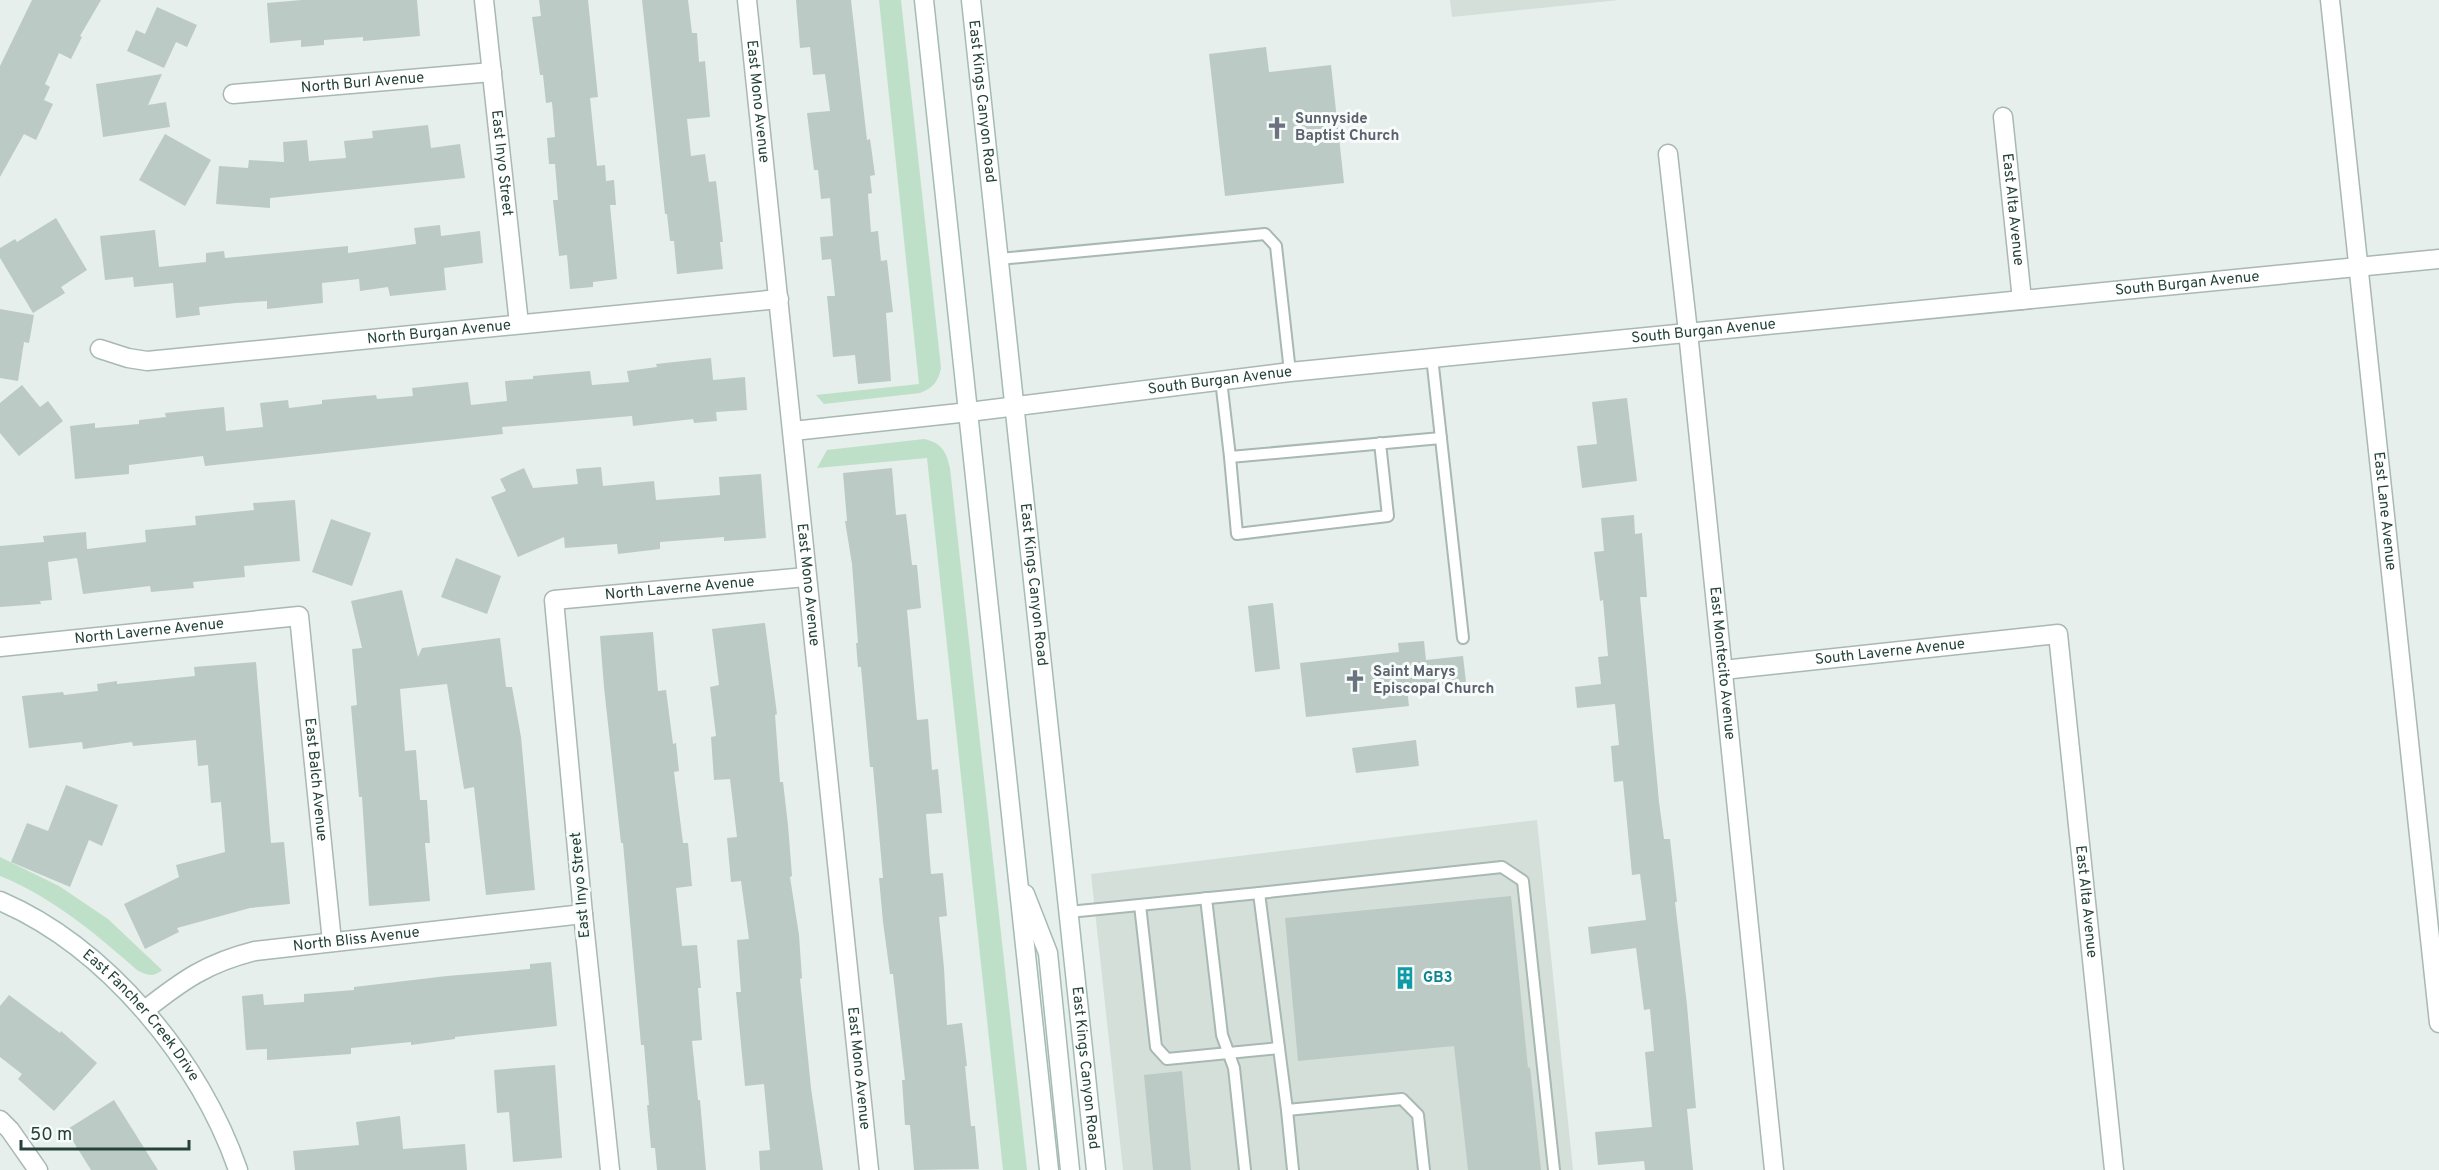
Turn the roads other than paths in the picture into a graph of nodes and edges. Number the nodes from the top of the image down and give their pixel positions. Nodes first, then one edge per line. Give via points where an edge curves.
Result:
1 (484, 0) edge
2 (747, 0) edge
3 (924, 0) edge
4 (971, 0) edge
5 (2330, 0) edge
6 (492, 72) junction
7 (233, 94) dead end
8 (2003, 117) dead end
9 (1668, 154) dead end
10 (2439, 259) edge
11 (999, 260) junction
12 (2359, 268) junction
13 (779, 299) junction
14 (2022, 300) junction
15 (519, 324) junction
16 (1688, 332) junction
17 (100, 349) dead end
18 (1432, 357) junction
19 (1290, 372) junction
20 (1221, 380) junction
21 (1014, 406) junction
22 (969, 412) junction
23 (793, 431) junction
24 (1441, 438) junction
25 (1380, 443) junction
26 (1230, 457) junction
27 (806, 577) junction
28 (554, 600) joint
29 (299, 616) joint
30 (2058, 634) joint
31 (1463, 638) dead end
32 (0, 647) edge
33 (1723, 670) junction
34 (1017, 873) junction
35 (1259, 893) junction
36 (1206, 898) junction
37 (0, 902) edge
38 (1140, 905) junction
39 (1068, 912) junction
40 (583, 914) junction
41 (332, 942) junction
42 (145, 1010) junction
43 (2439, 1023) edge
44 (1279, 1048) junction
45 (1229, 1054) junction
46 (1287, 1110) junction
47 (0, 1120) edge
48 (38, 1170) edge
49 (238, 1170) edge
50 (610, 1170) edge
51 (869, 1170) edge
52 (1049, 1170) edge
53 (1070, 1170) edge
54 (1096, 1170) edge
55 (1245, 1170) edge
56 (1293, 1170) edge
57 (1424, 1170) edge
58 (1554, 1170) edge
59 (1774, 1170) edge
60 (2114, 1170) edge

1 - 6 street, East Inyo Street
2 - 13 street, East Mono Avenue
3 - 22 street
4 - 11 street, East Kings Canyon Road
5 - 12 street, East Lane Avenue
6 - 7 street, North Burl Avenue
6 - 15 street, East Inyo Street
8 - 14 street, East Alta Avenue
9 - 16 street, East Montecito Avenue
10 - 12 street, South Burgan Avenue
11 - 19 lane via 1265,234 1276,246
11 - 21 street, East Kings Canyon Road
12 - 14 street, South Burgan Avenue
12 - 43 street, East Lane Avenue
13 - 15 street, North Burgan Avenue
13 - 23 street, East Mono Avenue
14 - 16 street, South Burgan Avenue
15 - 17 street, North Burgan Avenue via 147,361
16 - 18 street, South Burgan Avenue
16 - 33 street, East Montecito Avenue
18 - 19 street, South Burgan Avenue
18 - 24 lane
19 - 20 street, South Burgan Avenue
20 - 21 street, South Burgan Avenue
20 - 26 lane
21 - 22 street, South Burgan Avenue
21 - 39 street, East Kings Canyon Road
22 - 23 street
22 - 34 street
23 - 27 street, East Mono Avenue
24 - 25 lane
24 - 31 lane
25 - 26 lane
25 - 26 lane via 1388,516 1237,534
27 - 28 street, North Laverne Avenue
27 - 51 street, East Mono Avenue
28 - 40 street, East Inyo Street
29 - 32 street, North Laverne Avenue
29 - 41 street, East Balch Avenue
30 - 33 street, South Laverne Avenue
30 - 60 street, East Alta Avenue
33 - 59 street, East Montecito Avenue
34 - 52 street
34 - 53 street via 1048,952
35 - 36 lane
35 - 44 lane
35 - 58 lane via 1502,867 1523,881
36 - 38 lane
36 - 45 lane via 1221,1035
37 - 42 street, East Fancher Creek Drive via 87,955
38 - 39 lane
38 - 45 lane via 1156,1047 1167,1059
39 - 54 street, East Kings Canyon Road
40 - 41 street, North Bliss Avenue
40 - 50 street, East Inyo Street
41 - 42 street, North Bliss Avenue via 225,958 195,973
42 - 49 street, East Fancher Creek Drive via 212,1110
44 - 45 lane
44 - 46 lane
45 - 55 lane via 1234,1068
46 - 56 lane
46 - 57 lane via 1402,1099 1418,1115
47 - 48 street

